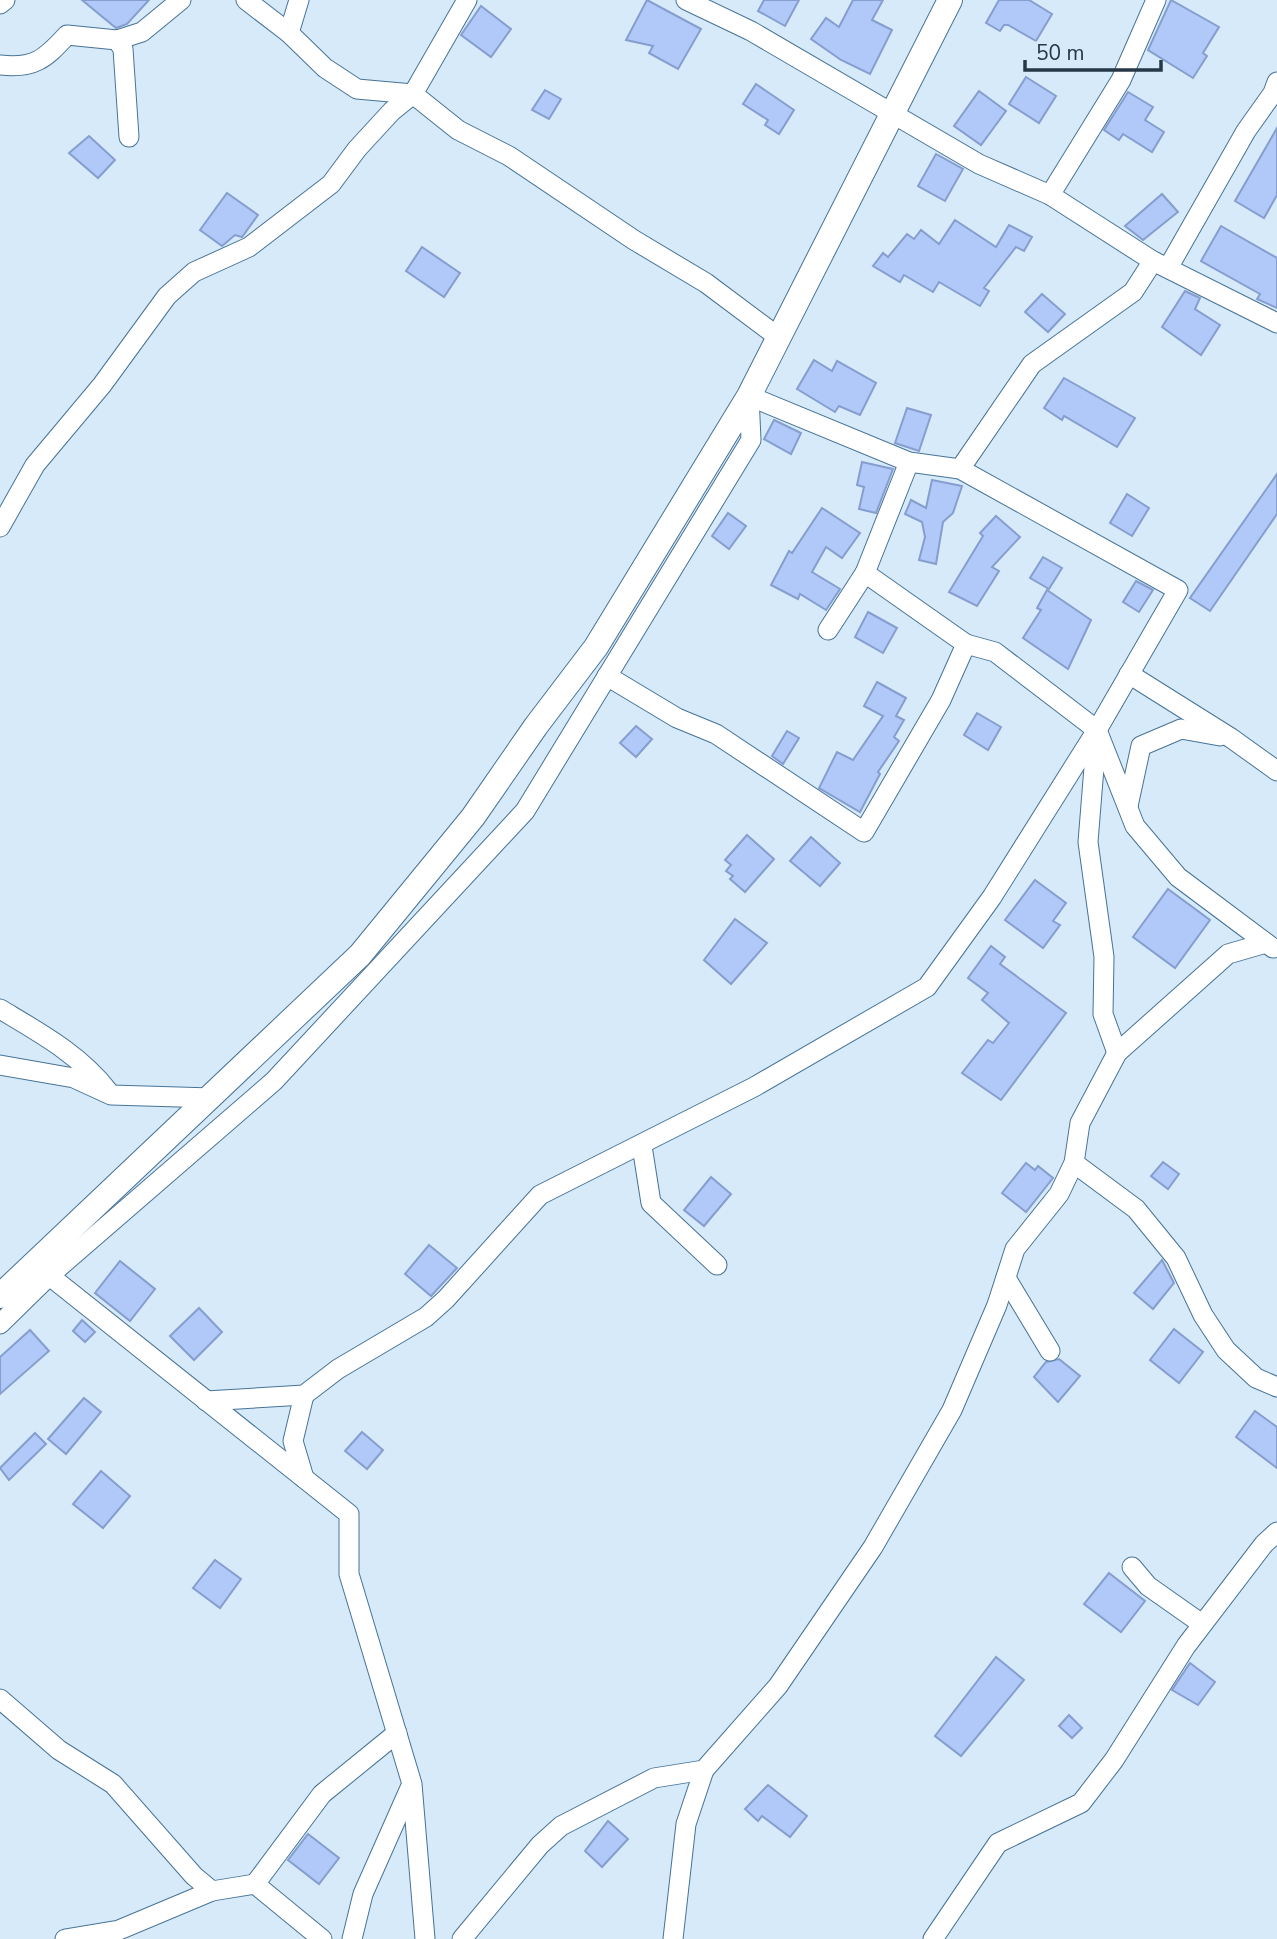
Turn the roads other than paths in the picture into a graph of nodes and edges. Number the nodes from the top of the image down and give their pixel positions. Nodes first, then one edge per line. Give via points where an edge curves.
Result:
1 (5, 0) edge
2 (181, 0) edge
3 (247, 0) edge
4 (299, 0) edge
5 (467, 0) edge
6 (686, 0) edge
7 (950, 0) edge
8 (1156, 0) edge
9 (0, 4) edge
10 (289, 33) junction
11 (117, 40) junction
12 (0, 65) edge
13 (1277, 82) edge
14 (413, 94) junction
15 (891, 111) junction
16 (129, 136) dead end
17 (1050, 195) junction
18 (1161, 264) junction
19 (1277, 323) edge
20 (777, 336) junction
21 (749, 396) junction
22 (909, 462) junction
23 (960, 469) junction
24 (0, 527) edge
25 (865, 573) junction
26 (828, 631) dead end
27 (966, 644) junction
28 (1129, 674) junction
29 (607, 676) junction
30 (1097, 730) junction
31 (1231, 738) junction
32 (1277, 771) edge
33 (1128, 806) junction
34 (1231, 917) junction
35 (1272, 947) edge
36 (1228, 954) junction
37 (0, 1009) edge
38 (1116, 1053) junction
39 (0, 1065) edge
40 (111, 1095) junction
41 (212, 1098) junction
42 (642, 1146) junction
43 (1074, 1163) junction
44 (717, 1265) dead end
45 (42, 1270) junction
46 (1006, 1278) junction
47 (0, 1296) edge
48 (0, 1324) edge
49 (1050, 1351) dead end
50 (1277, 1387) edge
51 (304, 1395) junction
52 (206, 1401) junction
53 (304, 1478) junction
54 (1277, 1532) edge
55 (1132, 1567) dead end
56 (1202, 1624) junction
57 (0, 1699) edge
58 (397, 1733) junction
59 (704, 1770) junction
60 (412, 1784) junction
61 (255, 1884) junction
62 (212, 1891) junction
63 (65, 1939) edge
64 (321, 1939) edge
65 (352, 1939) edge
66 (425, 1939) edge
67 (462, 1939) edge
68 (673, 1939) edge
69 (933, 1939) edge

1 - 9 street
2 - 11 street via 142,32
3 - 10 street
4 - 10 street
5 - 14 street
6 - 15 street via 751,31
7 - 15 main road
8 - 17 street via 1121,80
10 - 14 street via 325,68 357,89
11 - 12 street via 67,35 46,59 20,67
11 - 16 street via 123,49
13 - 18 street
14 - 20 street via 458,130 509,156 706,283
14 - 24 street via 357,149 331,184 249,247 194,272 167,296 102,385 35,465
15 - 17 street via 979,164
15 - 20 main road
17 - 18 street
18 - 19 street
18 - 23 street via 1133,292 1032,364
20 - 21 main road
21 - 22 street
21 - 29 street via 751,440
21 - 41 main road via 596,647 473,817 360,955
22 - 23 street
22 - 25 street
23 - 28 street via 1178,590
25 - 26 street
25 - 27 street
27 - 29 street via 941,700 864,832 716,734 677,718
27 - 30 street via 995,652
28 - 30 street
28 - 31 street
29 - 45 street via 525,811 274,1081
30 - 33 street
30 - 38 street via 1088,842 1104,957 1102,1014
30 - 42 street via 992,897 927,987
31 - 32 street
31 - 33 street via 1181,729 1141,746
33 - 34 street via 1135,826 1178,877
34 - 35 street
34 - 36 street
35 - 36 street
36 - 38 street
37 - 40 street via 61,1046 94,1073
38 - 43 street via 1080,1122
39 - 40 street via 74,1078
40 - 41 street
41 - 45 main road via 99,1200
42 - 44 street via 651,1203
42 - 51 street via 540,1195 426,1317 338,1369
43 - 46 street via 1059,1194 1015,1250
43 - 50 street via 1136,1209 1176,1258 1226,1350 1256,1378
45 - 47 main road
45 - 48 street
45 - 52 street
46 - 49 street
46 - 59 street via 952,1410 878,1539 778,1686
51 - 52 street
51 - 53 street via 293,1441
52 - 53 street
53 - 58 street via 349,1514 349,1574
54 - 56 street
55 - 56 street via 1148,1586
56 - 69 street via 1082,1803 998,1843
57 - 62 street via 60,1750 113,1784
58 - 60 street
58 - 61 street via 322,1794
59 - 67 street via 654,1778 561,1826
59 - 68 street via 686,1824
60 - 65 street via 363,1894
60 - 66 street
61 - 62 street
61 - 64 street
62 - 63 street via 119,1930

